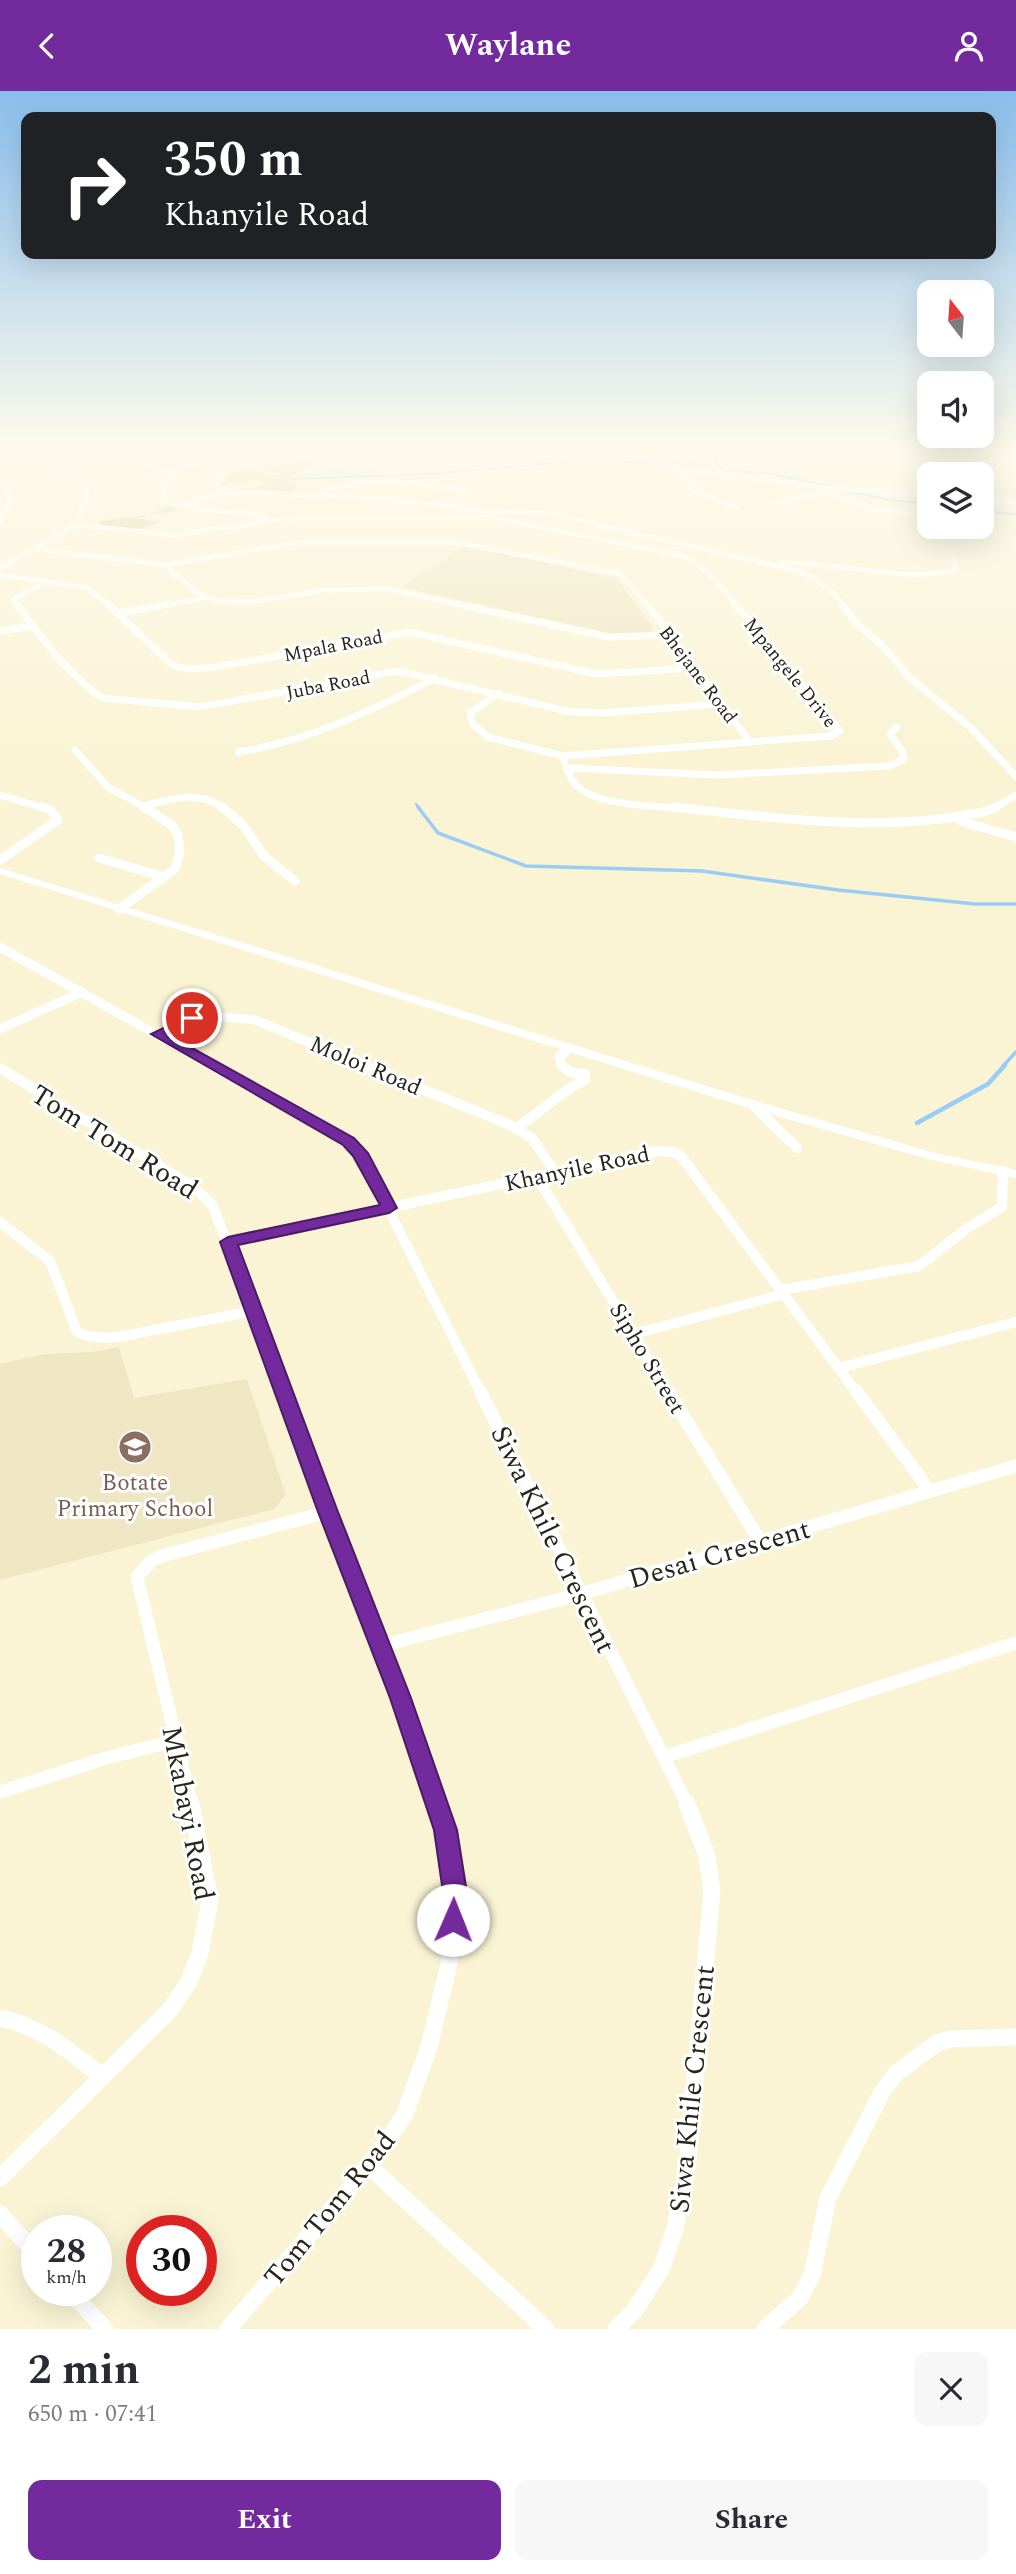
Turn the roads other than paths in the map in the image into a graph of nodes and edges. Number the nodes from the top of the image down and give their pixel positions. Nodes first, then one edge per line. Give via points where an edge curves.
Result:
1 (36, 549) edge
2 (40, 549) edge
3 (261, 549) edge
4 (498, 549) edge
5 (652, 549) edge
6 (701, 549) edge
7 (954, 559) dead end
8 (774, 564) junction
9 (165, 565) junction
10 (0, 568) edge
11 (0, 575) edge
12 (46, 580) junction
13 (205, 598) junction
14 (13, 600) junction
15 (0, 601) edge
16 (119, 613) junction
17 (32, 626) junction
18 (0, 631) edge
19 (671, 635) junction
20 (695, 668) junction
21 (435, 678) junction
22 (499, 693) junction
23 (721, 704) junction
24 (897, 727) dead end
25 (750, 742) junction
26 (75, 750) dead end
27 (238, 752) dead end
28 (563, 756) junction
29 (566, 768) junction
30 (1016, 775) edge
31 (0, 795) edge
32 (1016, 795) edge
33 (145, 806) junction
34 (954, 819) junction
35 (1016, 838) edge
36 (99, 857) dead end
37 (0, 869) edge
38 (164, 877) junction
39 (295, 881) dead end
40 (119, 909) junction
41 (0, 947) edge
42 (80, 993) junction
43 (0, 1028) edge
44 (158, 1034) junction
45 (570, 1048) junction
46 (0, 1067) edge
47 (753, 1105) junction
48 (516, 1128) junction
49 (797, 1148) dead end
50 (554, 1171) junction
51 (1003, 1171) junction
52 (1016, 1174) edge
53 (536, 1175) junction
54 (1004, 1198) junction
55 (1016, 1200) edge
56 (389, 1208) junction
57 (0, 1222) edge
58 (228, 1242) junction
59 (782, 1292) junction
60 (254, 1311) junction
61 (1016, 1322) edge
62 (634, 1334) junction
63 (839, 1368) junction
64 (1016, 1466) edge
65 (930, 1491) junction
66 (328, 1512) junction
67 (760, 1541) junction
68 (581, 1594) junction
69 (1016, 1643) edge
70 (380, 1646) junction
71 (177, 1740) junction
72 (664, 1757) junction
73 (0, 1792) edge
74 (0, 2018) edge
75 (1016, 2037) edge
76 (103, 2077) junction
77 (369, 2166) junction
78 (0, 2178) edge
79 (0, 2214) edge
80 (21, 2237) edge
81 (84, 2306) edge
82 (105, 2329) edge
83 (228, 2329) edge
84 (546, 2329) edge
85 (616, 2329) edge
86 (765, 2329) edge

1 - 10 street
2 - 9 street, Bhejane Road
3 - 9 street, Bhejane Road
4 - 19 street, Bhejane Road via 621,574
5 - 25 street, Mpangele Drive via 697,562 840,728 830,736
6 - 8 street
7 - 8 street via 955,570 923,576 804,561
8 - 30 street via 816,578 829,589 910,678 980,736
9 - 13 street
11 - 12 street, Mpala Road
12 - 14 street
12 - 16 street, Mpala Road via 88,588
13 - 16 street
13 - 19 street via 243,602 326,590 396,590 608,637
14 - 15 street
14 - 17 street, Juba Road
16 - 20 street, Mpala Road via 173,666 188,669 409,632 597,674
17 - 18 street
17 - 21 street, Juba Road via 90,690 103,698 200,707 388,672
19 - 20 street, Bhejane Road
20 - 23 street, Bhejane Road
21 - 22 street, Juba Road
21 - 27 street via 307,738
22 - 23 street, Juba Road via 588,713
22 - 28 street, Mpangele Drive via 470,713 482,733
23 - 25 street, Bhejane Road
24 - 29 street via 890,734 904,759 889,766 718,775
25 - 28 street, Mpangele Drive
26 - 33 street via 108,787
28 - 29 street
29 - 34 street via 581,790 608,800 769,817
31 - 37 street via 51,810 58,820
32 - 34 street via 1000,809
33 - 38 street via 163,817 179,837 175,869
33 - 39 street via 187,796 212,799 236,817 263,855
34 - 35 street
36 - 38 street
37 - 40 street
38 - 40 street
40 - 45 street
41 - 42 street, Siwa Khile Crescent
42 - 43 street
42 - 44 street, Siwa Khile Crescent
44 - 48 street, Moloi Road via 202,1016 255,1020
44 - 56 street, Siwa Khile Crescent via 348,1142 360,1153
45 - 47 street
45 - 48 street via 559,1057 562,1067 585,1074 586,1080
46 - 58 street, Tom Tom Road via 195,1188 213,1206
47 - 49 street
47 - 51 street
48 - 50 street, Moloi Road via 539,1146
50 - 53 street, Khanyile Road
50 - 59 street, Khanyile Road via 656,1151 681,1156
51 - 52 street
51 - 54 street
53 - 56 street, Khanyile Road
53 - 62 street, Sipho Street
54 - 55 street
54 - 59 street via 1002,1207 919,1266
56 - 58 street, Khanyile Road
56 - 68 street, Siwa Khile Crescent
57 - 60 street via 50,1261 77,1332 88,1337 101,1339
58 - 60 street, Tom Tom Road
59 - 62 street
59 - 63 street, Khanyile Road
60 - 66 street, Tom Tom Road
61 - 63 street
62 - 67 street, Sipho Street
63 - 65 street, Khanyile Road
64 - 65 street, Desai Crescent
65 - 67 street, Desai Crescent
66 - 70 street, Tom Tom Road
66 - 71 street, Mkabayi Road via 164,1555 152,1560 137,1577
67 - 68 street, Desai Crescent
68 - 70 street, Desai Crescent
68 - 72 street, Siwa Khile Crescent
69 - 72 street
70 - 77 street, Tom Tom Road via 446,1830 456,1899 449,1964 421,2073 404,2116
71 - 73 street
71 - 76 street, Mkabayi Road via 210,1900 206,1933 190,1980 170,2010
72 - 85 street, Siwa Khile Crescent via 709,1860 712,1891 687,2167 675,2229 662,2268 634,2311
74 - 76 street via 43,2031
75 - 86 street via 944,2041 895,2074 828,2198 812,2275 800,2298
76 - 78 street, Mkabayi Road
77 - 83 street, Tom Tom Road
77 - 84 street
79 - 80 street
81 - 82 street

